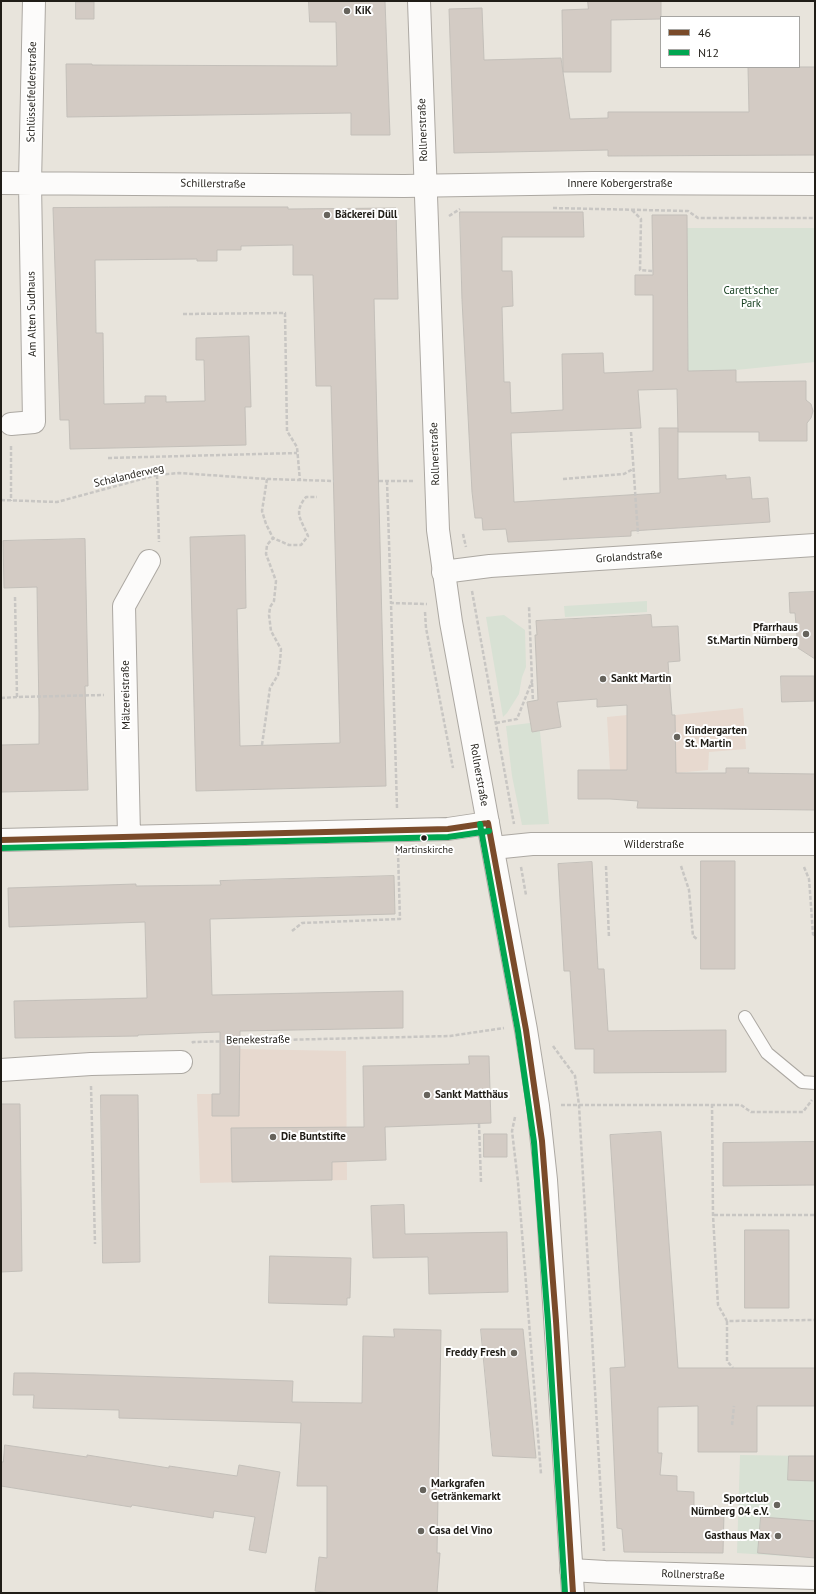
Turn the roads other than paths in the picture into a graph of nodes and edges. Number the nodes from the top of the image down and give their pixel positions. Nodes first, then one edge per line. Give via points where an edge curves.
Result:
1 (34, 1) edge
2 (419, 1) edge
3 (1, 183) edge
4 (30, 183) junction
5 (815, 184) edge
6 (425, 186) junction
7 (11, 424) road end
8 (815, 545) edge
9 (149, 561) road end
10 (443, 572) junction
11 (488, 823) junction
12 (130, 836) junction
13 (1, 840) edge
14 (805, 844) edge
15 (493, 848) junction
16 (745, 1017) dead end
17 (181, 1062) road end
18 (1, 1070) edge
19 (815, 1083) edge
20 (571, 1570) junction
21 (815, 1578) edge
22 (573, 1593) edge

1 - 4 street, Schlüsselfelderstraße
2 - 6 street, Rollnerstraße
3 - 4 street, Schillerstraße
4 - 6 street, Schillerstraße
4 - 7 street, Am Alten Sudhaus via 34,422
5 - 6 street, Innere Kobergerstraße via 593,183
6 - 10 street, Rollnerstraße via 437,509
8 - 10 street, Grolandstraße via 512,564
9 - 12 street, Mälzereistraße via 124,606
10 - 11 street, Rollnerstraße
11 - 12 street via 448,829
11 - 15 street, Rollnerstraße
12 - 13 street
14 - 15 street, Wilderstraße via 532,844
15 - 20 street, Rollnerstraße via 526,1030 546,1180
16 - 19 lane via 766,1053 802,1082
17 - 18 street
20 - 21 street, Rollnerstraße
20 - 22 street, Rollnerstraße

